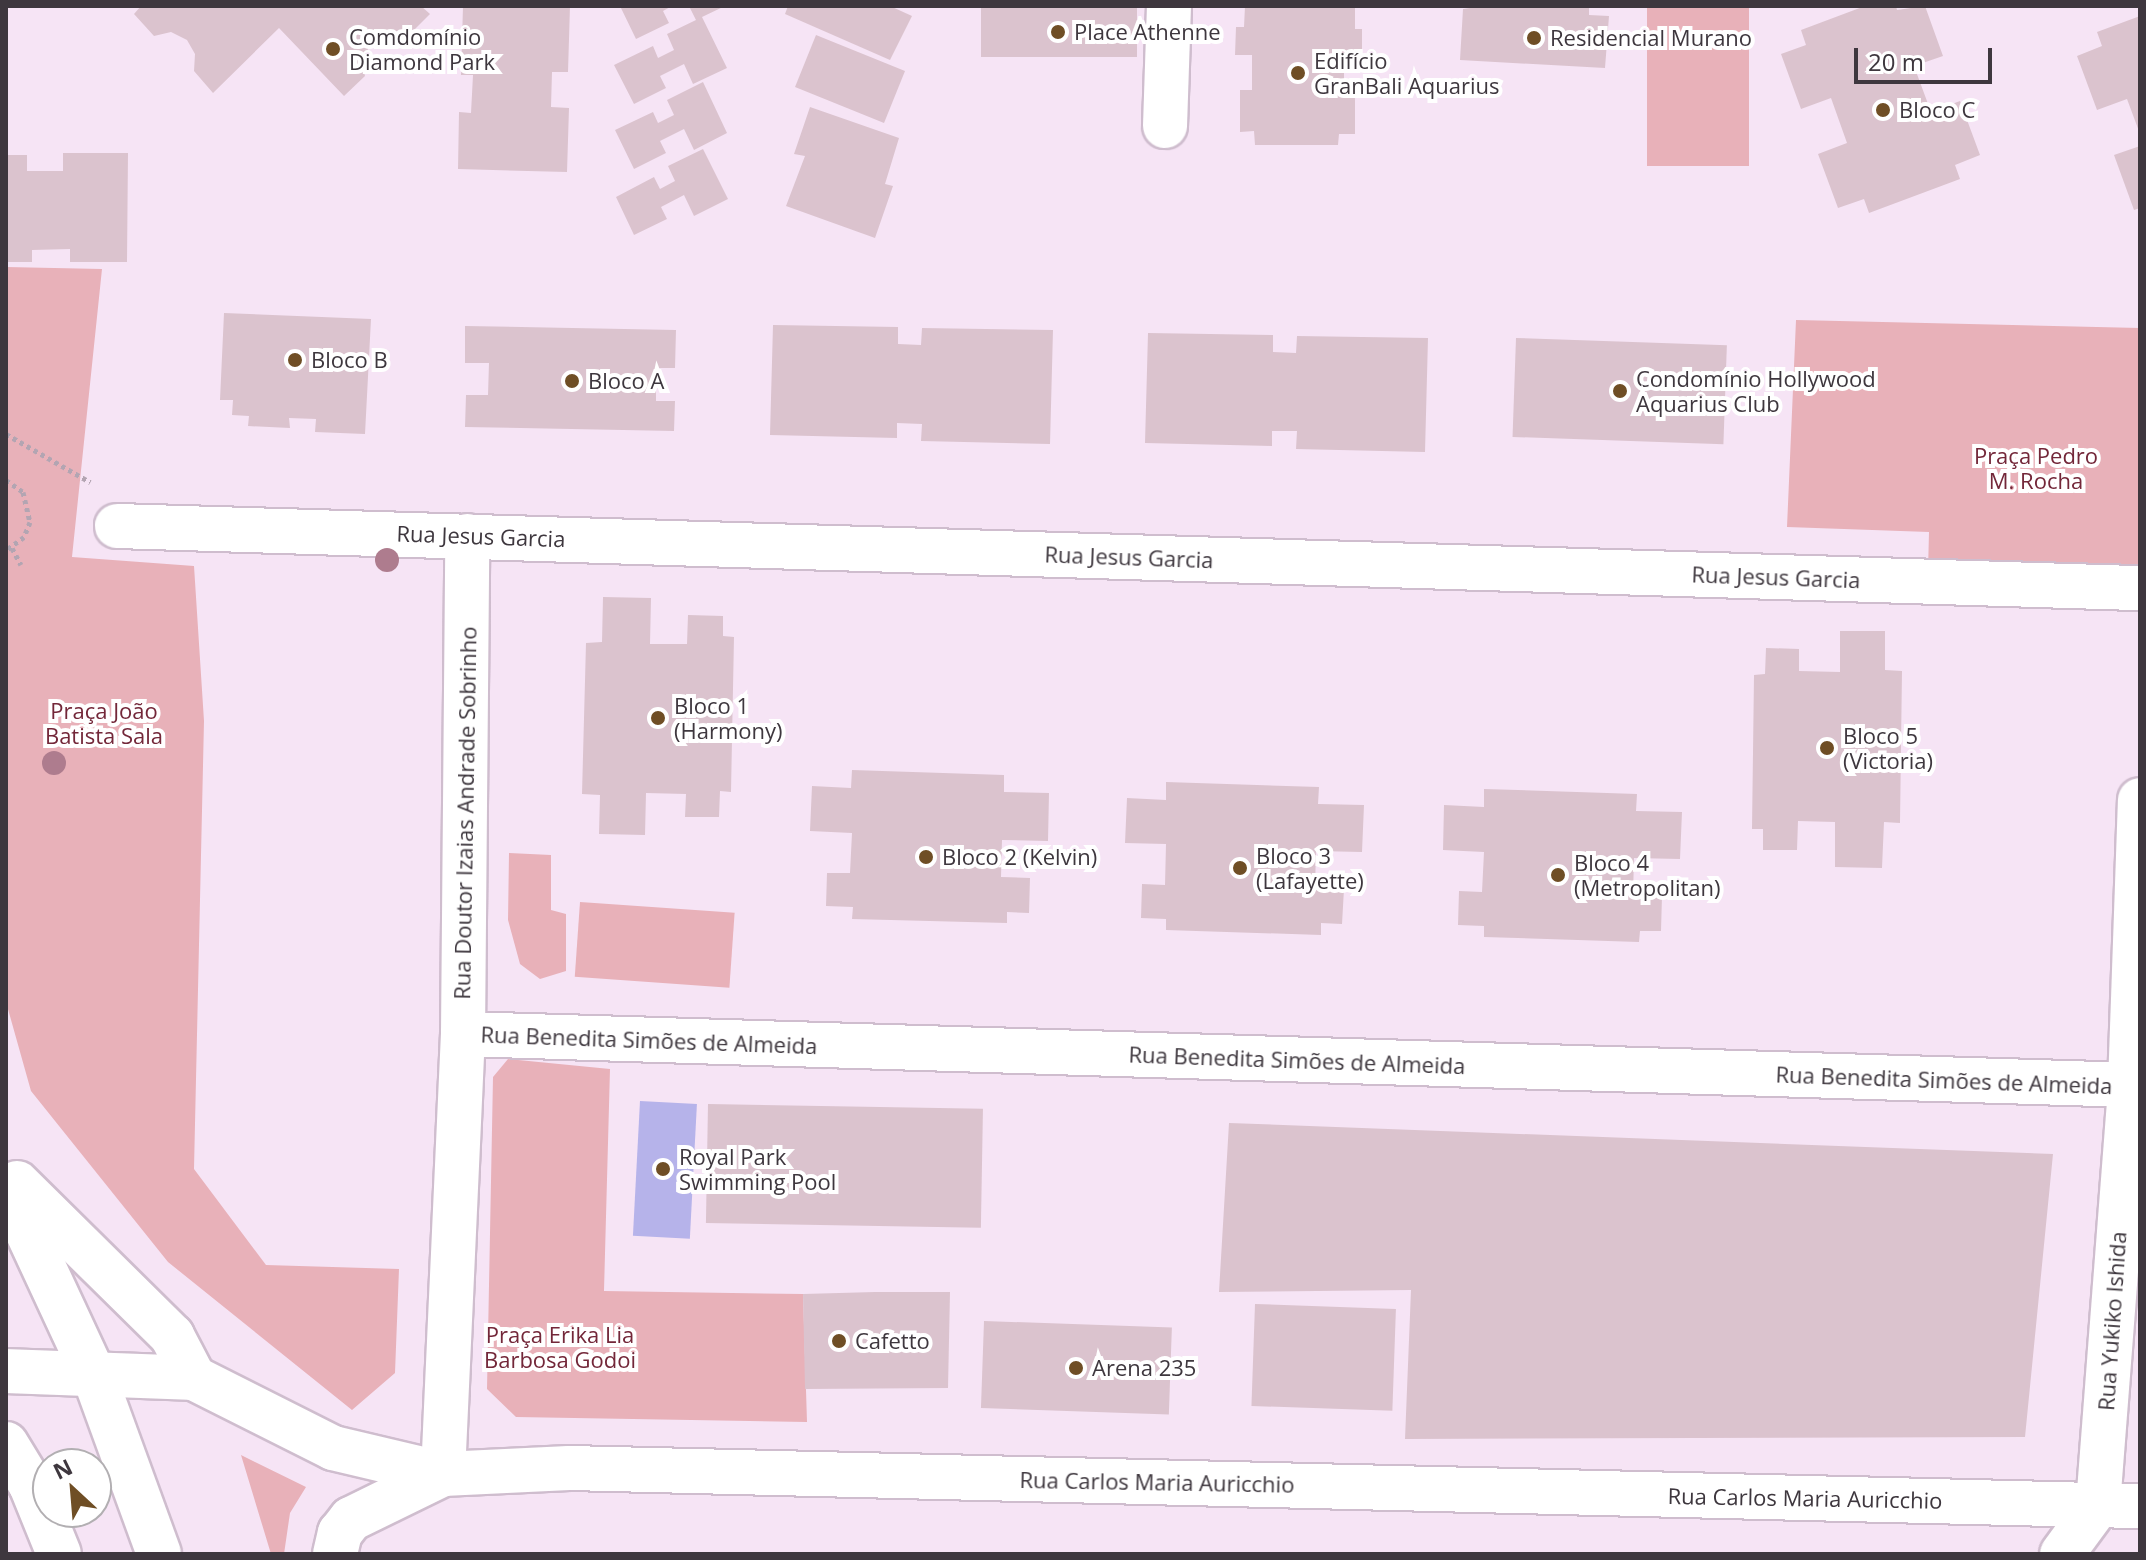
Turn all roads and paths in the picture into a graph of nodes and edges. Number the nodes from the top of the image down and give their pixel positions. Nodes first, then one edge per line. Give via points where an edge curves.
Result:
1 (1169, 6) edge
2 (1165, 126) dead end
3 (6, 434) edge
4 (6, 480) edge
5 (90, 482) dead end
6 (117, 526) dead end
7 (467, 536) junction
8 (9, 549) edge
9 (21, 565) dead end
10 (2140, 588) edge
11 (2140, 800) edge
12 (463, 1034) junction
13 (2130, 1085) junction
14 (6, 1173) edge
15 (6, 1186) edge
16 (2130, 1221) edge
17 (6, 1371) edge
18 (95, 1378) junction
19 (194, 1378) junction
20 (6, 1444) edge
21 (6, 1451) edge
22 (443, 1474) junction
23 (2119, 1506) edge
24 (27, 1554) edge
25 (59, 1554) edge
26 (159, 1554) edge
27 (335, 1554) edge
28 (2062, 1554) edge

1 - 2 street
3 - 5 path
4 - 8 path via 23,492 30,506 30,522
6 - 7 street, Rua Jesus Garcia
7 - 10 street, Rua Jesus Garcia
7 - 12 street, Rua Doutor Izaias Andrade Sobrinho
8 - 9 path
11 - 13 street, Rua Yukiko Ishida
12 - 13 street, Rua Benedita Simões de Almeida
12 - 22 street, Rua Doutor Izaias Andrade Sobrinho
13 - 16 street, Rua Yukiko Ishida
14 - 19 street via 172,1336
15 - 18 street
16 - 23 street, Rua Yukiko Ishida
17 - 18 street
18 - 19 street
18 - 26 street
19 - 22 street, Rua Carlos Maria Auricchio via 333,1448
20 - 25 street via 31,1485
21 - 24 street
22 - 23 street, Rua Carlos Maria Auricchio via 569,1468
22 - 27 street via 351,1519 340,1533
23 - 28 street

